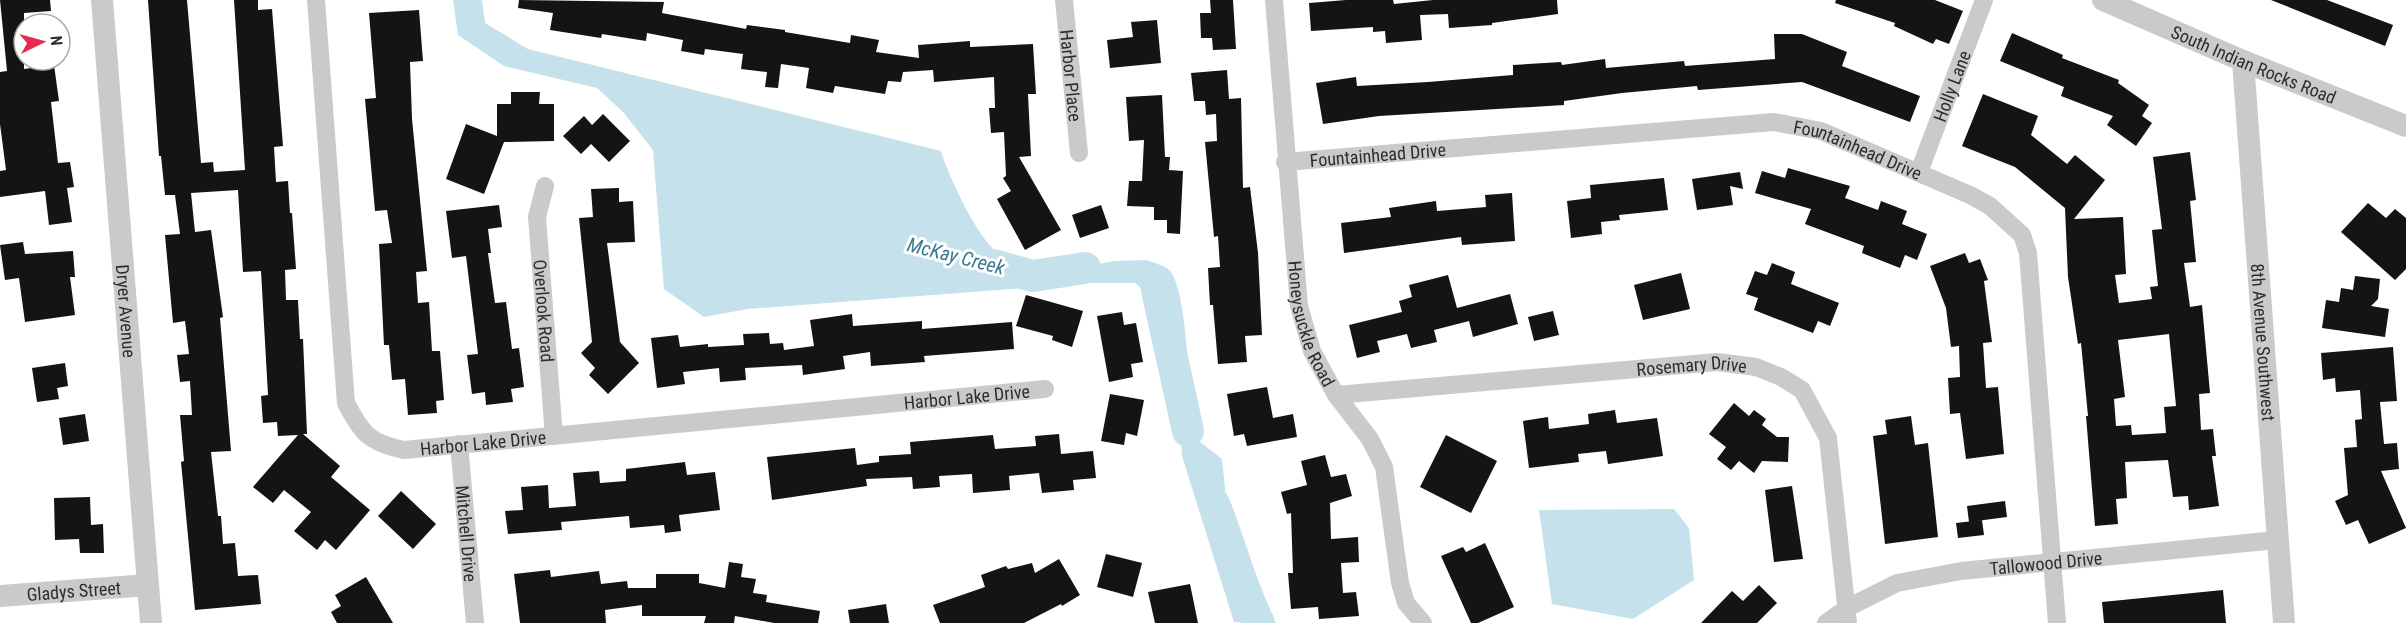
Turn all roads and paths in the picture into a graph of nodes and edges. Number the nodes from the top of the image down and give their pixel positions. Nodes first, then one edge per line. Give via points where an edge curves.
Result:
1 (102, 0) edge
2 (316, 0) edge
3 (1064, 0) edge
4 (1274, 0) edge
5 (1984, 0) edge
6 (2103, 0) edge
7 (2243, 61) junction
8 (2406, 126) edge
9 (1079, 153) dead end
10 (1286, 162) junction
11 (1919, 172) junction
12 (545, 186) dead end
13 (1045, 389) dead end
14 (1336, 395) junction
15 (554, 436) junction
16 (459, 444) junction
17 (2277, 540) junction
18 (2052, 562) junction
19 (148, 585) junction
20 (0, 596) edge
21 (1848, 615) edge
22 (151, 623) edge
23 (475, 623) edge
24 (1423, 623) edge
25 (1826, 623) edge
26 (2057, 623) edge
27 (2284, 623) edge

1 - 19 street, Dryer Avenue
2 - 16 street, Harbor Lake Drive via 346,404 358,428 379,444 404,450
3 - 9 street, Harbor Place
4 - 10 street, Honeysuckle Road
5 - 11 street, Holly Lane
6 - 7 street, South Indian Rocks Road
7 - 8 street, South Indian Rocks Road
7 - 17 street, 8th Avenue Southwest
10 - 11 street, Fountainhead Drive via 1774,122 1821,131
10 - 14 street, Honeysuckle Road via 1299,306 1312,351
11 - 18 street, Fountainhead Drive via 1990,206 2022,235 2028,253
12 - 15 street, Overlook Road via 537,217
13 - 15 street, Harbor Lake Drive
14 - 21 street, Rosemary Drive via 1717,362 1756,367 1781,377 1802,390 1828,438
14 - 24 street, Honeysuckle Road via 1370,439 1384,467 1400,583 1406,603
15 - 16 street, Harbor Lake Drive
16 - 23 street, Mitchell Drive
17 - 18 street, Tallowood Drive
17 - 27 street, 8th Avenue Southwest
18 - 21 street, Tallowood Drive via 1961,571 1897,583
18 - 26 street, Fountainhead Drive
19 - 20 street, Gladys Street
19 - 22 street, Dryer Avenue
21 - 25 street, Tallowood Drive

